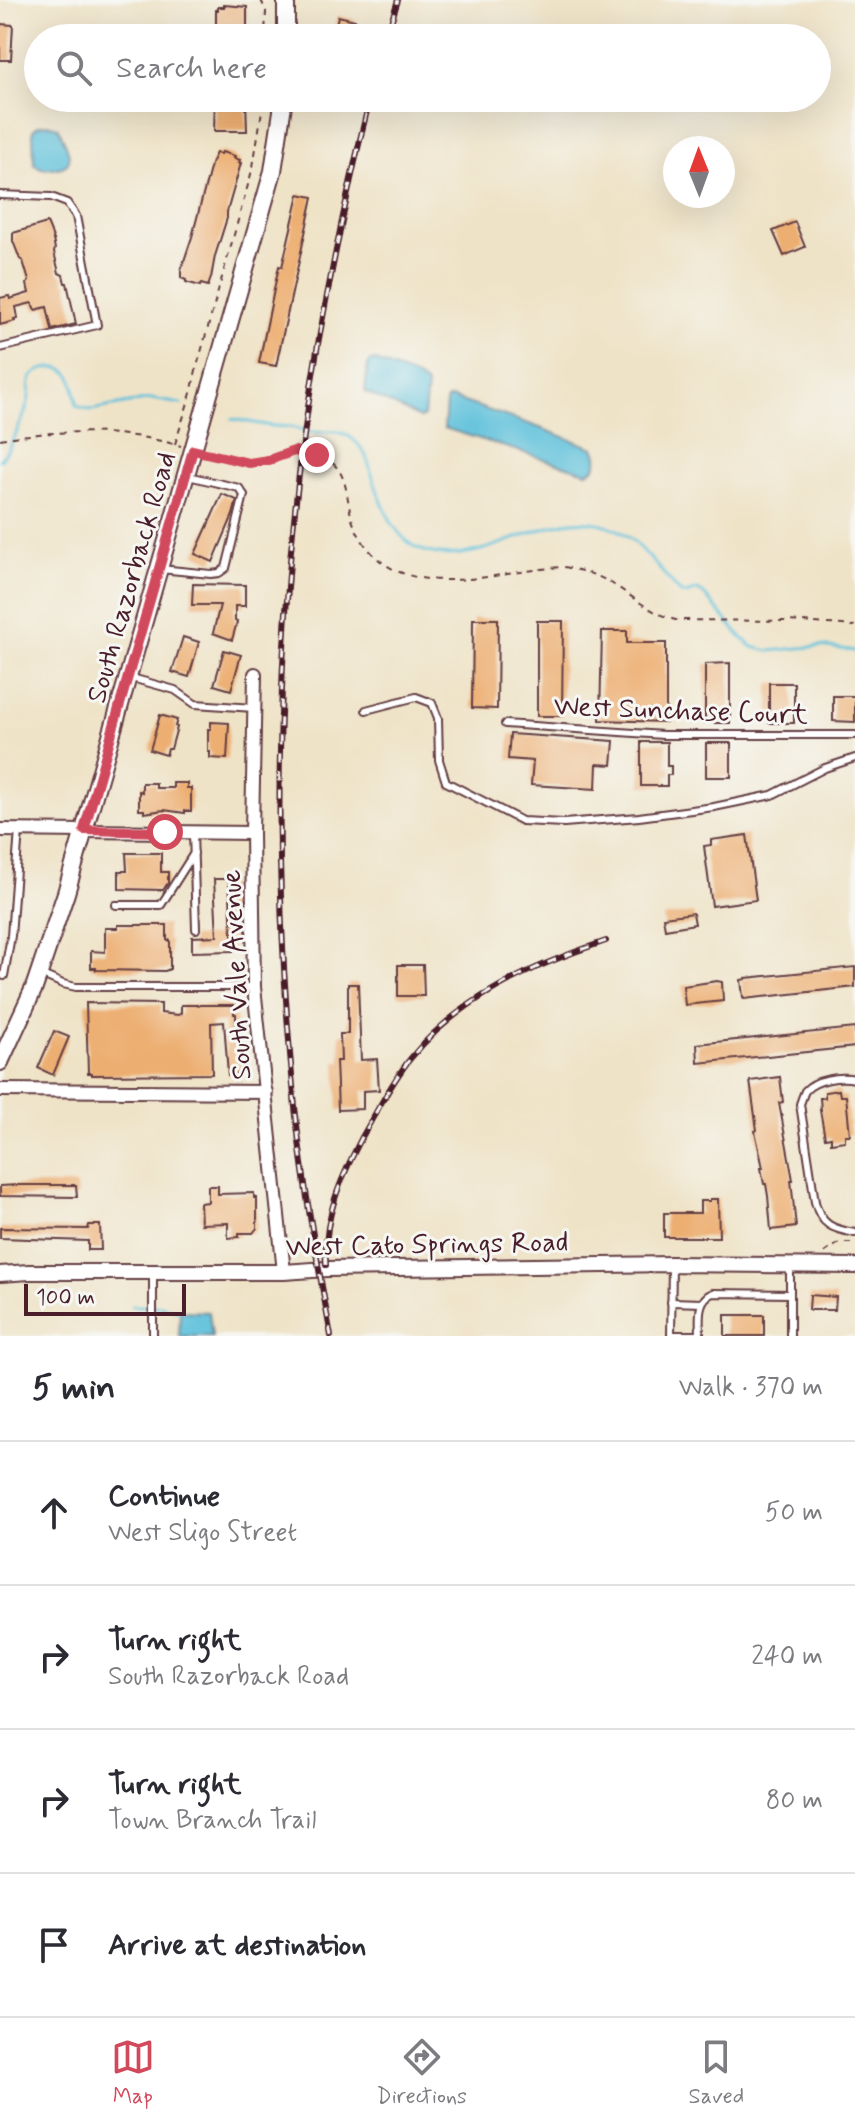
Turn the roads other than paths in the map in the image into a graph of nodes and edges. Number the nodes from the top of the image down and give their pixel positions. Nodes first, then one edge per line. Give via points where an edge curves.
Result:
1 (286, 0) edge
2 (286, 24) edge
3 (282, 112) edge
4 (0, 195) edge
5 (0, 348) edge
6 (186, 476) junction
7 (160, 569) junction
8 (255, 674) dead end
9 (128, 677) junction
10 (254, 708) junction
11 (366, 710) dead end
12 (505, 724) dead end
13 (855, 735) edge
14 (855, 758) edge
15 (0, 830) edge
16 (19, 830) junction
17 (84, 830) junction
18 (193, 832) junction
19 (252, 833) junction
20 (194, 853) junction
21 (116, 905) dead end
22 (196, 929) dead end
23 (39, 974) junction
24 (4, 976) dead end
25 (254, 987) junction
26 (0, 1062) edge
27 (855, 1079) edge
28 (0, 1090) edge
29 (266, 1092) junction
30 (855, 1233) edge
31 (672, 1264) junction
32 (790, 1266) junction
33 (855, 1266) edge
34 (153, 1271) junction
35 (284, 1272) junction
36 (0, 1274) edge
37 (790, 1294) junction
38 (671, 1302) junction
39 (702, 1303) junction
40 (671, 1335) edge
41 (153, 1336) edge
42 (700, 1336) edge
43 (790, 1336) edge

1 - 2 main road
3 - 6 main road, South Razorback Road via 273,171
4 - 5 lane via 51,197 67,203 76,216 97,325
6 - 7 main road, South Razorback Road
6 - 7 lane via 239,488 244,495 226,568 211,574
7 - 9 main road, South Razorback Road
8 - 10 street, South Vale Avenue
9 - 10 lane via 175,690 195,704
9 - 17 main road, South Razorback Road
10 - 19 street, South Vale Avenue
11 - 14 lane via 416,697 432,703 446,782 522,821 564,823 714,807 772,795
12 - 13 lane, West Sunchase Court via 663,735
15 - 16 street
16 - 17 street
16 - 24 lane
17 - 18 street
17 - 23 main road, South Razorback Road
18 - 19 street
18 - 20 lane
19 - 25 street, South Vale Avenue
20 - 21 lane via 161,905
20 - 22 lane
23 - 25 lane via 76,987
23 - 26 main road, South Razorback Road
25 - 29 street, South Vale Avenue
27 - 30 lane via 817,1083 805,1091 800,1104 819,1217 828,1226
28 - 29 street
29 - 35 street, South Vale Avenue
31 - 32 street, West Cato Springs Road
31 - 35 street, West Cato Springs Road
31 - 38 lane
32 - 33 street, West Cato Springs Road
32 - 37 lane
34 - 35 street, West Cato Springs Road
34 - 36 street, West Cato Springs Road
34 - 41 lane
37 - 39 lane via 713,1293
37 - 43 lane
38 - 39 lane
38 - 40 lane
39 - 42 lane
40 - 42 lane

